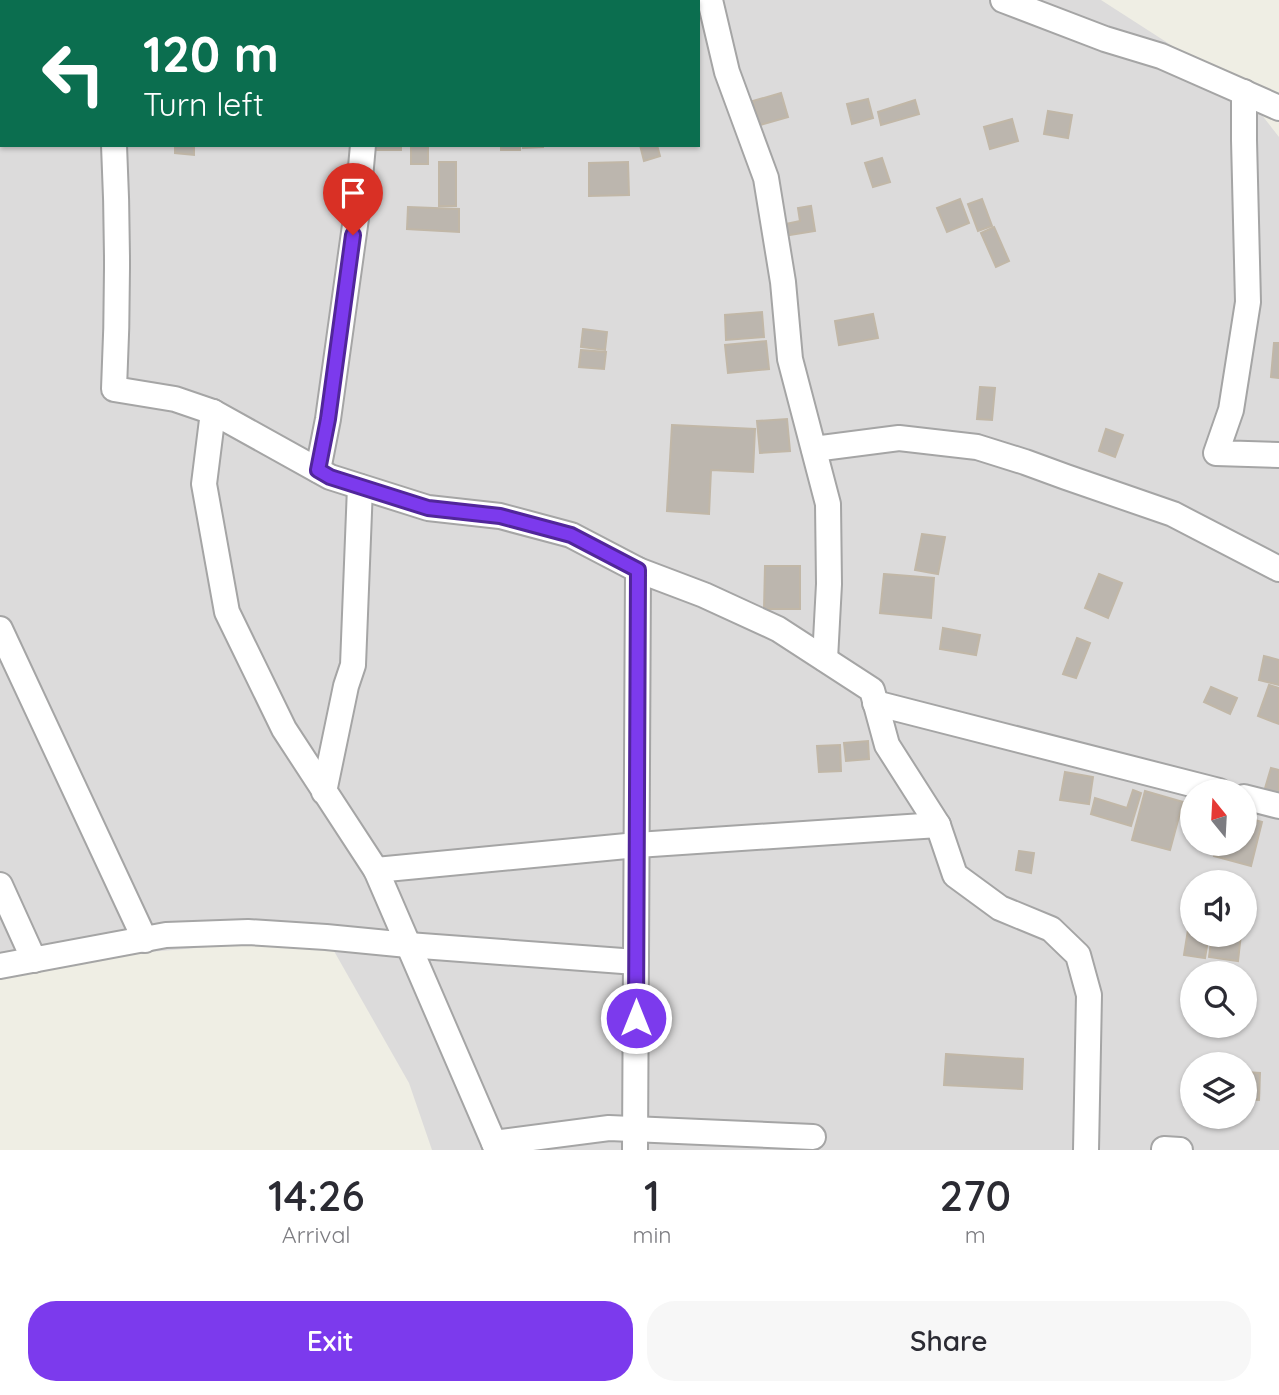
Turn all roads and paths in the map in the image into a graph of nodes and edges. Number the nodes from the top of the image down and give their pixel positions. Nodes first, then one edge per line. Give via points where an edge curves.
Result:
1 (710, 0) edge
2 (1003, 0) edge
3 (1244, 92) junction
4 (1279, 108) edge
5 (114, 147) edge
6 (363, 147) edge
7 (213, 412) junction
8 (814, 449) junction
9 (1279, 455) edge
10 (318, 470) junction
11 (360, 487) junction
12 (1279, 569) edge
13 (638, 570) junction
14 (0, 629) edge
15 (825, 659) junction
16 (875, 703) junction
17 (1180, 781) edge
18 (324, 792) junction
19 (1257, 800) edge
20 (1279, 806) edge
21 (938, 825) junction
22 (637, 845) junction
23 (376, 870) junction
24 (0, 885) edge
25 (145, 940) junction
26 (408, 945) junction
27 (34, 960) junction
28 (636, 962) junction
29 (0, 966) edge
30 (813, 1137) dead end
31 (636, 1140) edge
32 (496, 1146) edge
33 (1086, 1150) edge

1 - 8 street via 727,72 766,178 790,359
2 - 3 street via 1161,55
3 - 4 street
3 - 9 street via 1248,302 1231,410 1216,453
5 - 7 street via 114,389 175,399
6 - 10 street
7 - 10 street
7 - 18 street via 204,484 227,612 284,729
8 - 12 street via 899,438 977,447 1173,514
8 - 15 street via 828,504 830,584
10 - 11 street
11 - 13 street via 428,508 500,516 571,535
11 - 18 street via 353,665
13 - 15 street via 778,629
13 - 22 street
14 - 25 street
15 - 16 street via 872,690
16 - 17 street
16 - 21 street via 887,745
18 - 23 street
19 - 20 street
21 - 22 street
21 - 33 street via 955,875 1000,908 1051,929 1078,955 1089,995
22 - 23 street
22 - 28 street
23 - 26 street
24 - 27 street
25 - 26 street via 248,932
25 - 27 street
26 - 28 street
26 - 32 street
27 - 29 street
28 - 31 street
30 - 31 street
31 - 32 street via 609,1128

